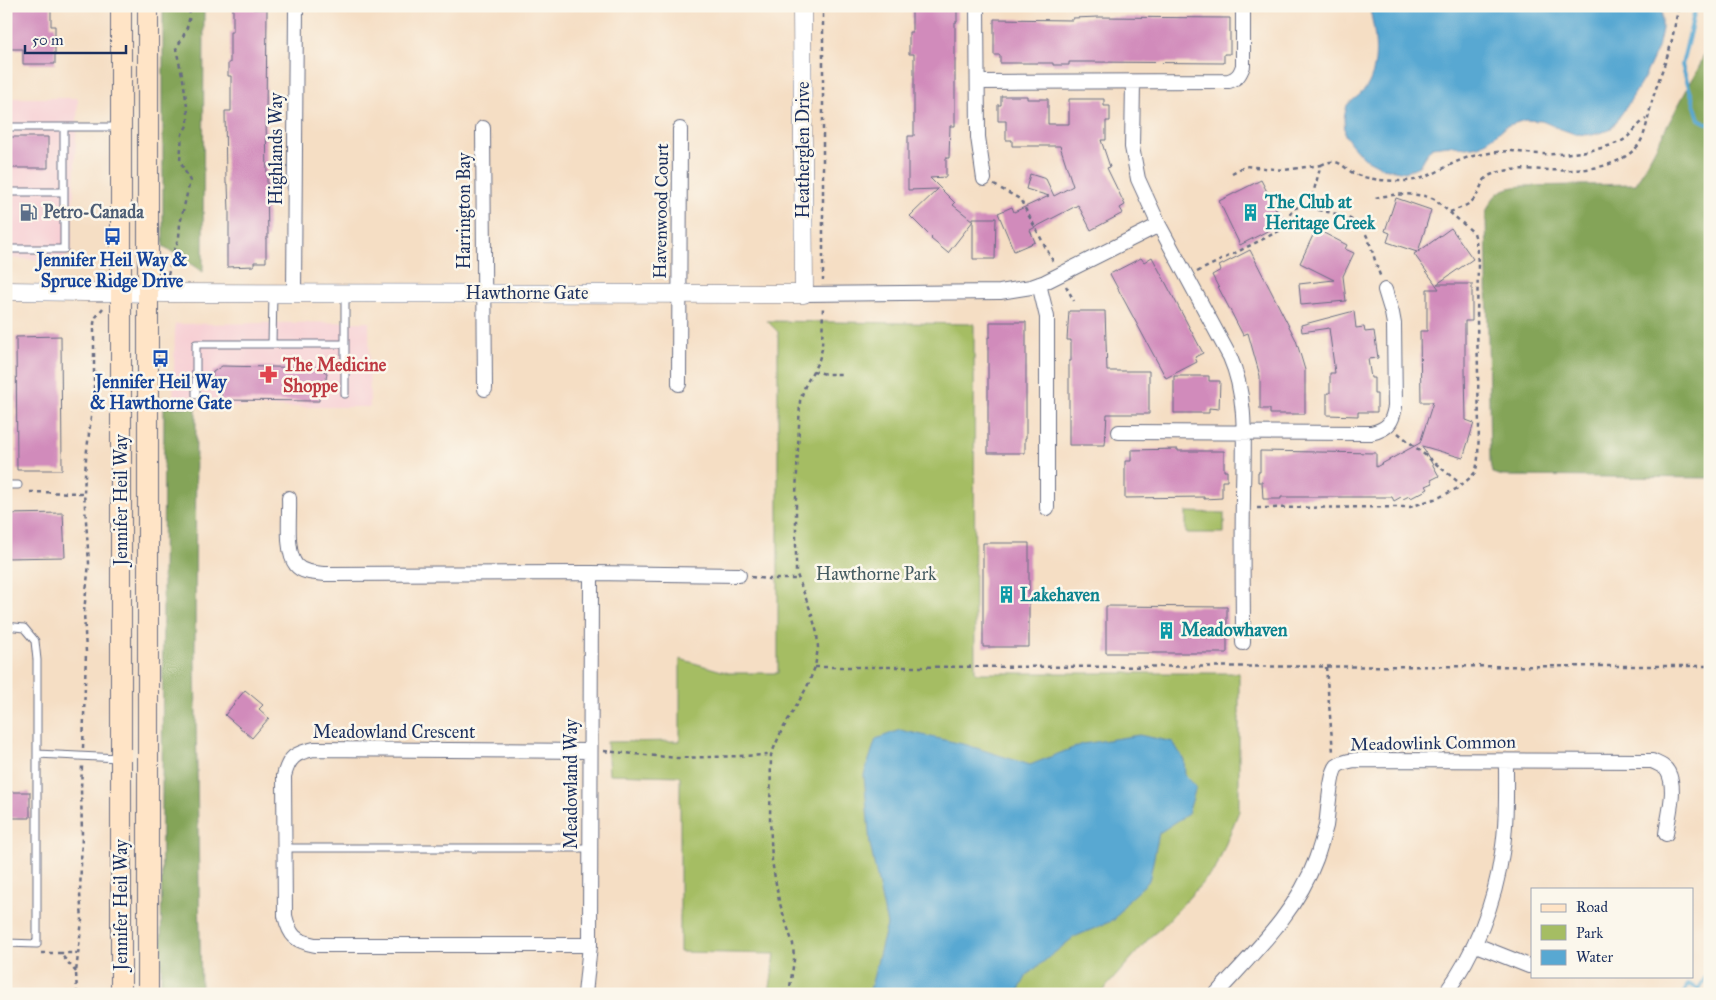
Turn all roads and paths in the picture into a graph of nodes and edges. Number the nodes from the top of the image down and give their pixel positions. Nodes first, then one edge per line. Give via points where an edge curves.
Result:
1 (121, 6) edge
2 (148, 6) edge
3 (189, 6) edge
4 (296, 6) edge
5 (802, 6) edge
6 (823, 6) edge
7 (977, 6) edge
8 (1243, 6) edge
9 (1679, 6) edge
10 (978, 82) junction
11 (1133, 82) junction
12 (1647, 118) junction
13 (6, 127) edge
14 (64, 127) junction
15 (121, 127) junction
16 (483, 128) dead end
17 (680, 129) dead end
18 (1321, 165) junction
19 (1232, 173) dead end
20 (984, 179) joint
21 (6, 192) edge
22 (64, 192) junction
23 (1375, 198) dead end
24 (1309, 208) junction
25 (1450, 212) junction
26 (1159, 225) junction
27 (6, 249) edge
28 (1060, 274) junction
29 (168, 275) dead end
30 (823, 277) dead end
31 (1187, 277) junction
32 (1039, 284) junction
33 (1385, 290) joint
34 (6, 291) edge
35 (121, 292) junction
36 (148, 292) junction
37 (273, 292) junction
38 (294, 292) junction
39 (345, 292) junction
40 (483, 293) junction
41 (679, 294) junction
42 (804, 294) junction
43 (1074, 300) dead end
44 (103, 310) dead end
45 (823, 318) dead end
46 (272, 344) junction
47 (345, 344) junction
48 (814, 371) junction
49 (841, 374) dead end
50 (679, 384) dead end
51 (485, 388) dead end
52 (345, 394) dead end
53 (196, 395) dead end
54 (1390, 425) junction
55 (1119, 432) dead end
56 (1243, 432) junction
57 (6, 485) edge
58 (18, 485) dead end
59 (1462, 485) junction
60 (30, 492) dead end
61 (84, 493) junction
62 (290, 498) dead end
63 (1047, 508) dead end
64 (1243, 508) junction
65 (591, 574) junction
66 (739, 575) joint
67 (798, 579) junction
68 (6, 626) edge
69 (1243, 643) dead end
70 (1710, 666) edge
71 (815, 667) junction
72 (1326, 667) junction
73 (590, 750) junction
74 (37, 754) junction
75 (771, 755) junction
76 (83, 757) junction
77 (122, 758) junction
78 (1506, 761) junction
79 (1336, 767) junction
80 (1666, 834) dead end
81 (284, 848) junction
82 (590, 848) junction
83 (6, 943) edge
84 (1476, 944) junction
85 (590, 945) junction
86 (39, 953) dead end
87 (60, 953) junction
88 (78, 953) junction
89 (1529, 966) dead end
90 (76, 972) junction
91 (77, 994) edge
92 (120, 994) edge
93 (148, 994) edge
94 (585, 994) edge
95 (789, 994) edge
96 (1216, 994) edge
97 (1445, 994) edge

1 - 15 main road, Jennifer Heil Way
2 - 36 main road, Jennifer Heil Way
3 - 29 path via 191,16 176,49 188,113 180,161 190,182
4 - 38 street, Highlands Way
5 - 42 street, Heatherglen Drive
6 - 30 path
7 - 10 street
8 - 11 street via 1243,66 1236,79 1222,82
9 - 12 path
10 - 11 street
10 - 20 street via 978,138
11 - 26 street via 1135,169 1142,192
12 - 18 path via 1630,136 1618,143 1560,154 1512,152 1478,155 1462,158 1422,179 1371,178 1355,174 1337,162
12 - 25 path via 1638,146 1627,156 1602,167 1495,173 1487,176 1472,202
13 - 14 lane
14 - 15 lane
14 - 22 lane
15 - 35 main road, Jennifer Heil Way
16 - 40 street, Harrington Bay
17 - 41 street, Havenwood Court
18 - 19 path via 1284,170 1245,166
18 - 24 path
20 - 28 path via 1020,199
21 - 22 lane
22 - 27 lane via 64,249
23 - 25 path via 1428,196
24 - 31 path via 1293,209 1283,229
24 - 33 path via 1340,214 1361,225
25 - 59 path via 1474,233 1478,263 1478,458 1476,471
26 - 28 street, Hawthorne Gate
26 - 31 street
28 - 32 street, Hawthorne Gate
28 - 43 path
31 - 56 street via 1235,368 1241,392
32 - 42 street, Hawthorne Gate via 1000,292
32 - 63 street via 1047,317
33 - 54 street via 1394,324 1395,407
34 - 35 street, Hawthorne Gate
35 - 36 street, Hawthorne Gate
35 - 77 main road, Jennifer Heil Way
36 - 37 street, Hawthorne Gate
36 - 93 main road, Jennifer Heil Way
37 - 38 street, Hawthorne Gate
37 - 46 lane
38 - 39 street, Hawthorne Gate
39 - 40 street, Hawthorne Gate
39 - 47 lane
40 - 41 street, Hawthorne Gate
40 - 51 street, Harrington Bay
41 - 42 street, Hawthorne Gate
41 - 50 street, Havenwood Court
44 - 61 path via 94,323 94,394
45 - 48 path via 822,349
46 - 47 lane
46 - 53 lane via 196,344
47 - 52 lane
48 - 49 path
48 - 67 path via 800,401 796,495
54 - 56 street via 1371,433
54 - 59 path
55 - 56 street
56 - 64 street
57 - 58 lane
59 - 64 path via 1440,498 1410,507
60 - 61 path
61 - 76 path via 89,563 84,612
62 - 65 street via 291,555 296,566 310,572
64 - 69 street
65 - 66 street
65 - 73 street, Meadowland Way
66 - 67 path
67 - 71 path via 817,633
68 - 74 lane via 24,628 35,641
70 - 72 path
71 - 72 path
71 - 75 path
72 - 79 path
73 - 75 path via 677,758
73 - 81 street, Meadowland Crescent via 314,749 301,752 286,766 284,776
73 - 82 street, Meadowland Way
74 - 76 lane
74 - 83 lane via 37,944
75 - 95 path via 772,861 794,960
76 - 77 lane
76 - 88 path via 82,920
77 - 92 main road, Jennifer Heil Way
78 - 79 street, Meadowlink Common via 1355,760
78 - 80 street, Meadowlink Common via 1652,761 1661,765 1667,771 1672,794
78 - 84 street via 1502,854 1493,895
79 - 96 street, Meadowlink Common via 1320,847 1300,895
81 - 82 lane
81 - 85 street, Meadowland Crescent via 286,916 292,935 302,942
82 - 85 street, Meadowland Way
84 - 89 street
84 - 97 street
85 - 94 street, Meadowland Way
86 - 87 path
87 - 88 path
87 - 90 path
88 - 90 path
90 - 91 path

